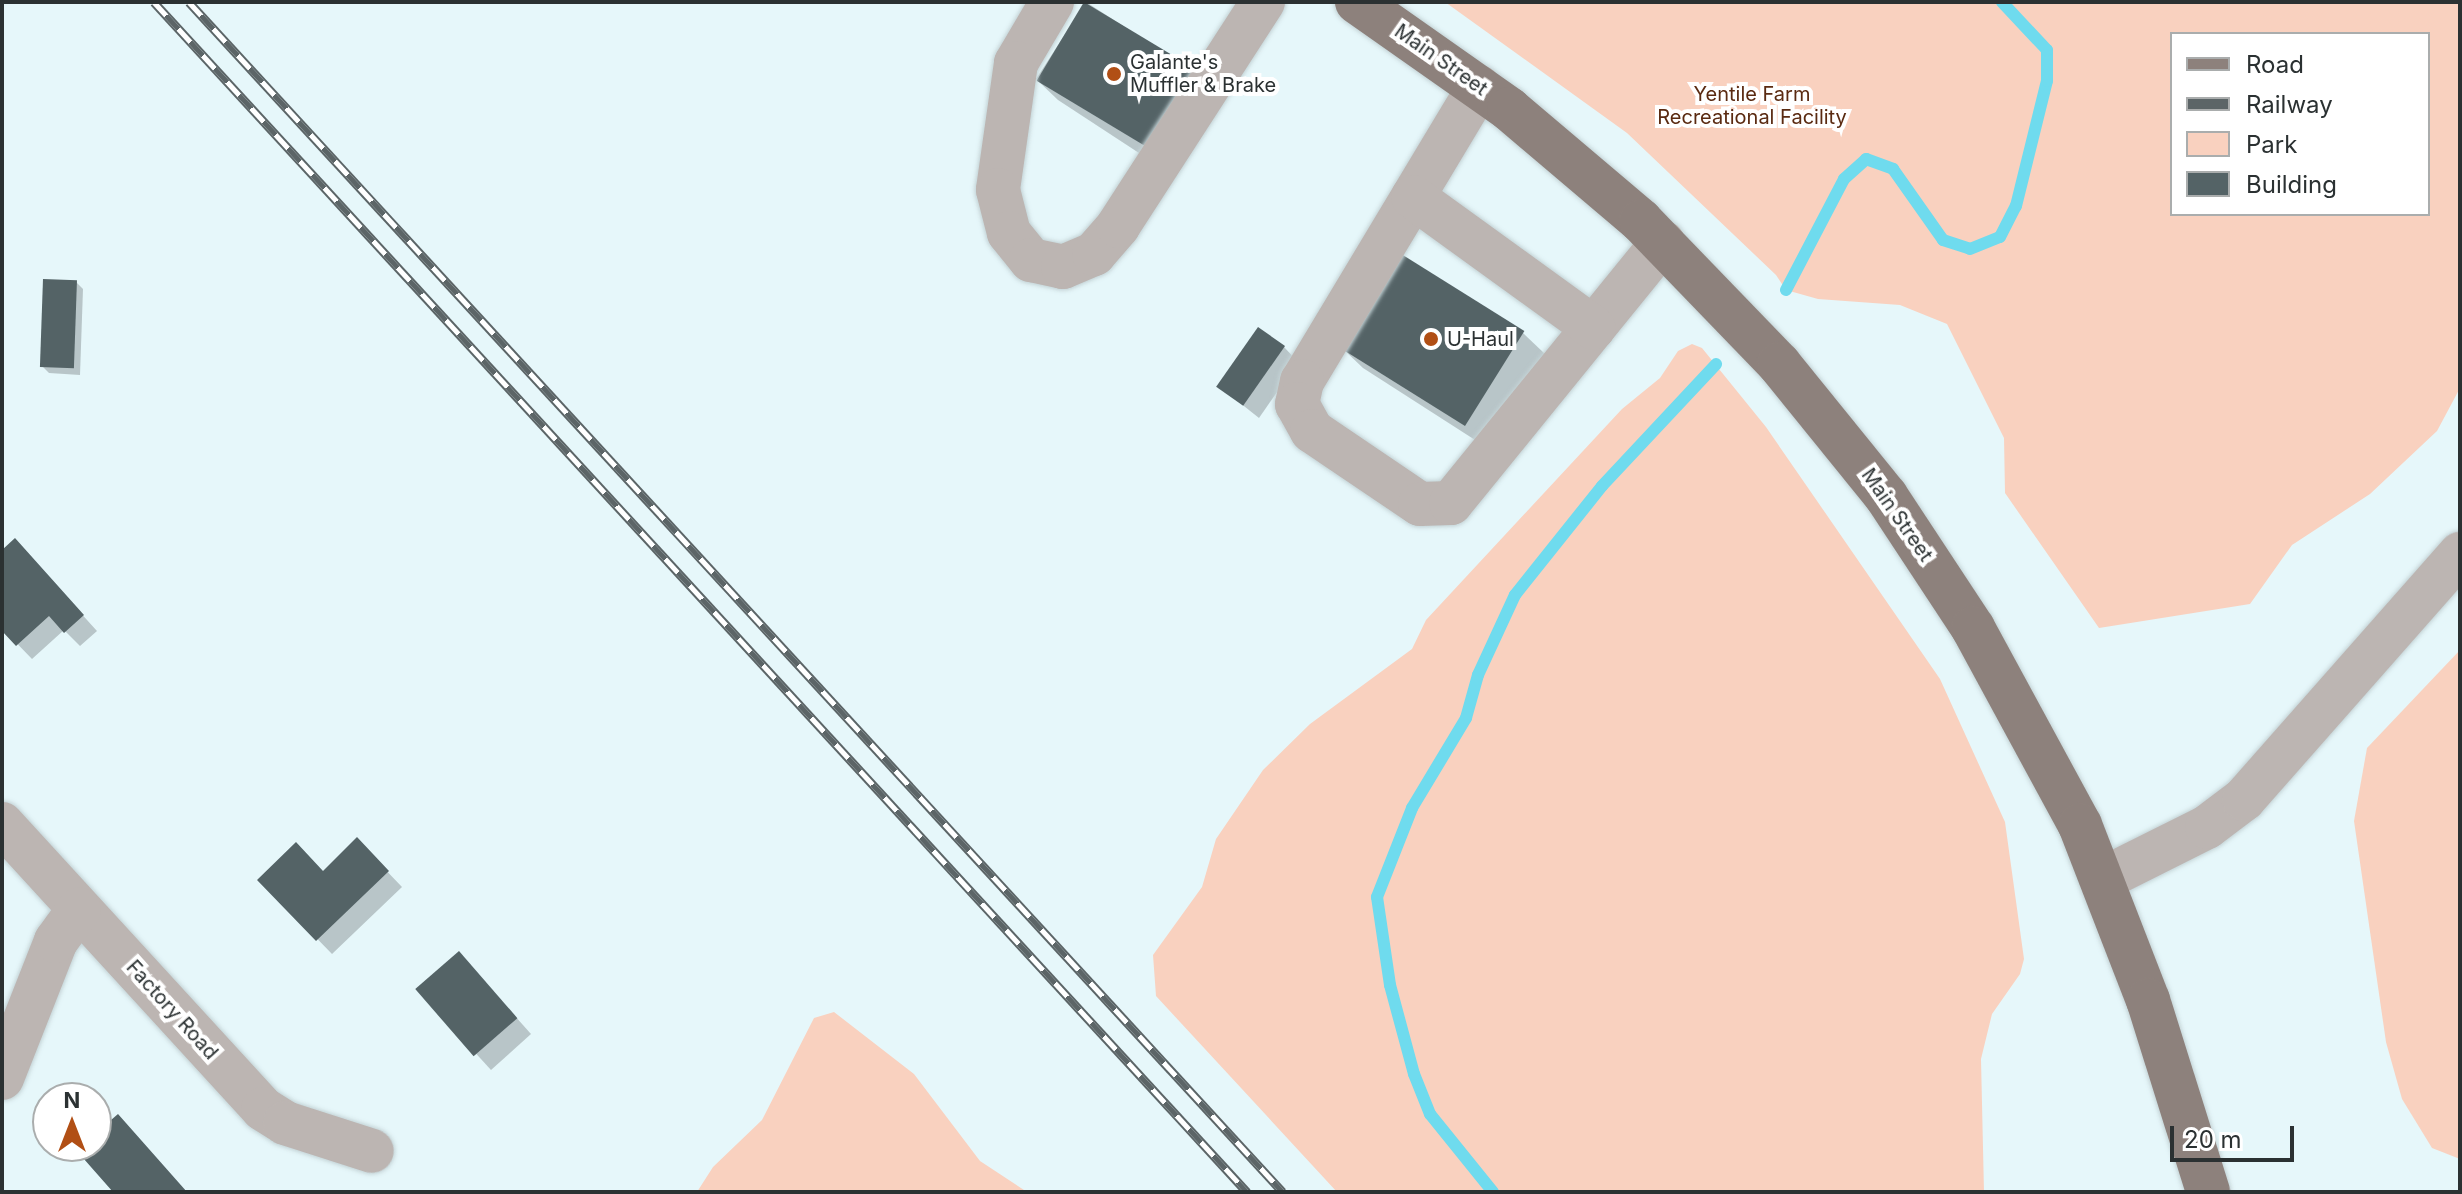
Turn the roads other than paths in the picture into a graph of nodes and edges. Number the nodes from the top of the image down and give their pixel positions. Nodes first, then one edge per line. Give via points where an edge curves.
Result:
1 (1052, 2) edge
2 (1263, 2) edge
3 (1357, 2) edge
4 (1479, 87) junction
5 (1413, 197) junction
6 (1663, 242) junction
7 (1594, 328) junction
8 (2460, 554) edge
9 (2, 824) edge
10 (2103, 879) junction
11 (79, 909) junction
12 (2, 1078) edge
13 (372, 1151) dead end
14 (2208, 1192) edge

1 - 2 street via 1016,63 998,190 1009,233 1031,260 1063,267 1094,254 1118,226
3 - 4 main road, Main Street
4 - 5 street
4 - 6 main road, Main Street via 1543,135
5 - 7 street
5 - 7 street via 1299,388 1299,411 1312,431 1420,504 1451,503
6 - 7 street
6 - 10 main road, Main Street via 1779,364 1886,496 2011,692
8 - 10 street via 2244,799 2207,827
9 - 11 street, Factory Road
10 - 14 main road, Main Street via 2148,1000
11 - 12 street via 56,941
11 - 13 street, Factory Road via 263,1109 285,1123

